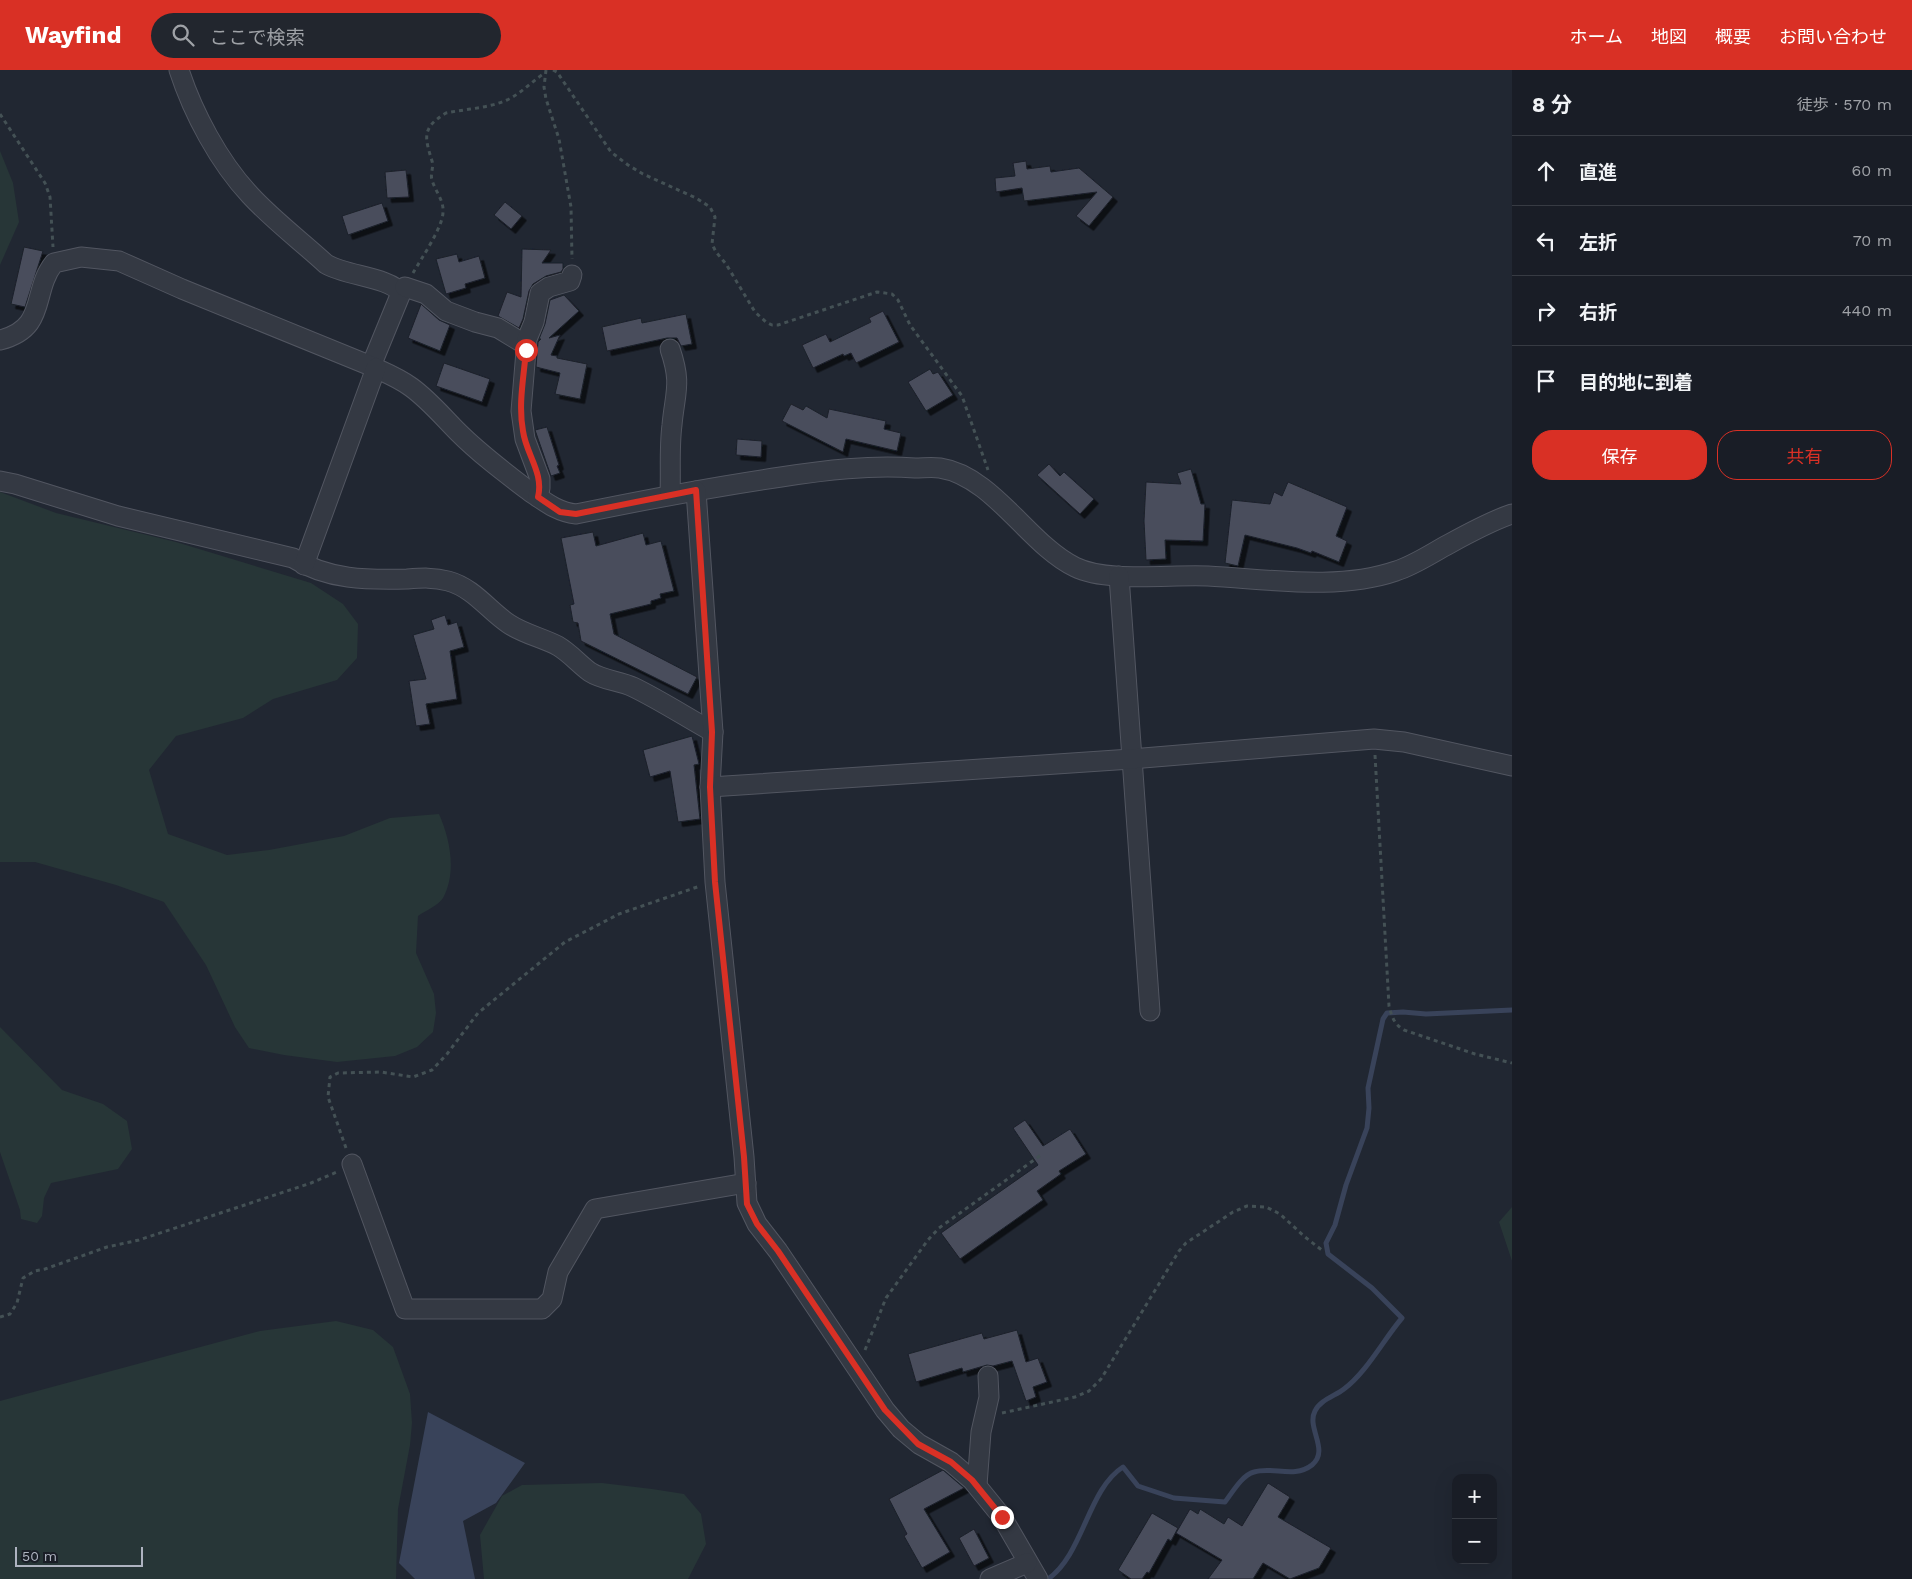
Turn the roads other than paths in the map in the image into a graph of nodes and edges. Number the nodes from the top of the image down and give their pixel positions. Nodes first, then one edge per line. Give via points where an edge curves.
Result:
1 (179, 70) edge
2 (572, 275) road end
3 (406, 287) road end
4 (0, 340) edge
5 (526, 345) junction
6 (670, 349) dead end
7 (373, 367) junction
8 (0, 481) edge
9 (696, 490) junction
10 (670, 495) junction
11 (538, 497) junction
12 (1512, 514) edge
13 (304, 565) junction
14 (1118, 576) junction
15 (712, 732) junction
16 (1131, 759) junction
17 (1512, 766) edge
18 (710, 787) junction
19 (1150, 1011) dead end
20 (352, 1164) road end
21 (746, 1183) junction
22 (988, 1376) dead end
23 (977, 1485) junction
24 (1027, 1563) junction
25 (990, 1579) edge
26 (1038, 1579) edge

1 - 7 street via 198,120 250,195 326,264 336,270 371,278 401,293
2 - 5 street via 570,281 540,293
3 - 5 street via 426,294 446,311 498,328
4 - 7 street via 28,325 33,318 49,269 54,263 81,257 119,261
5 - 11 street via 522,421 540,479
6 - 10 street via 678,378 672,425
7 - 11 street via 412,388 490,462
7 - 13 street
8 - 13 street via 118,516 293,558
9 - 10 street
9 - 14 street via 856,467 940,468 970,480 991,495 1039,541 1074,567 1089,573
9 - 15 street
10 - 11 street via 576,514 560,512
12 - 14 street via 1406,567 1367,578 1321,581
13 - 15 street via 348,578 429,577 461,585 510,625 557,646 591,672 633,687
14 - 16 street
15 - 18 street
16 - 17 street via 1374,739 1404,742
16 - 18 street
16 - 19 street
18 - 21 street via 715,882
20 - 21 street via 405,1309 542,1309 552,1299 558,1272 595,1209
21 - 23 street via 747,1204 757,1224 885,1410 918,1444 951,1462
22 - 23 street
23 - 24 street via 1002,1517
24 - 25 street
24 - 26 street

